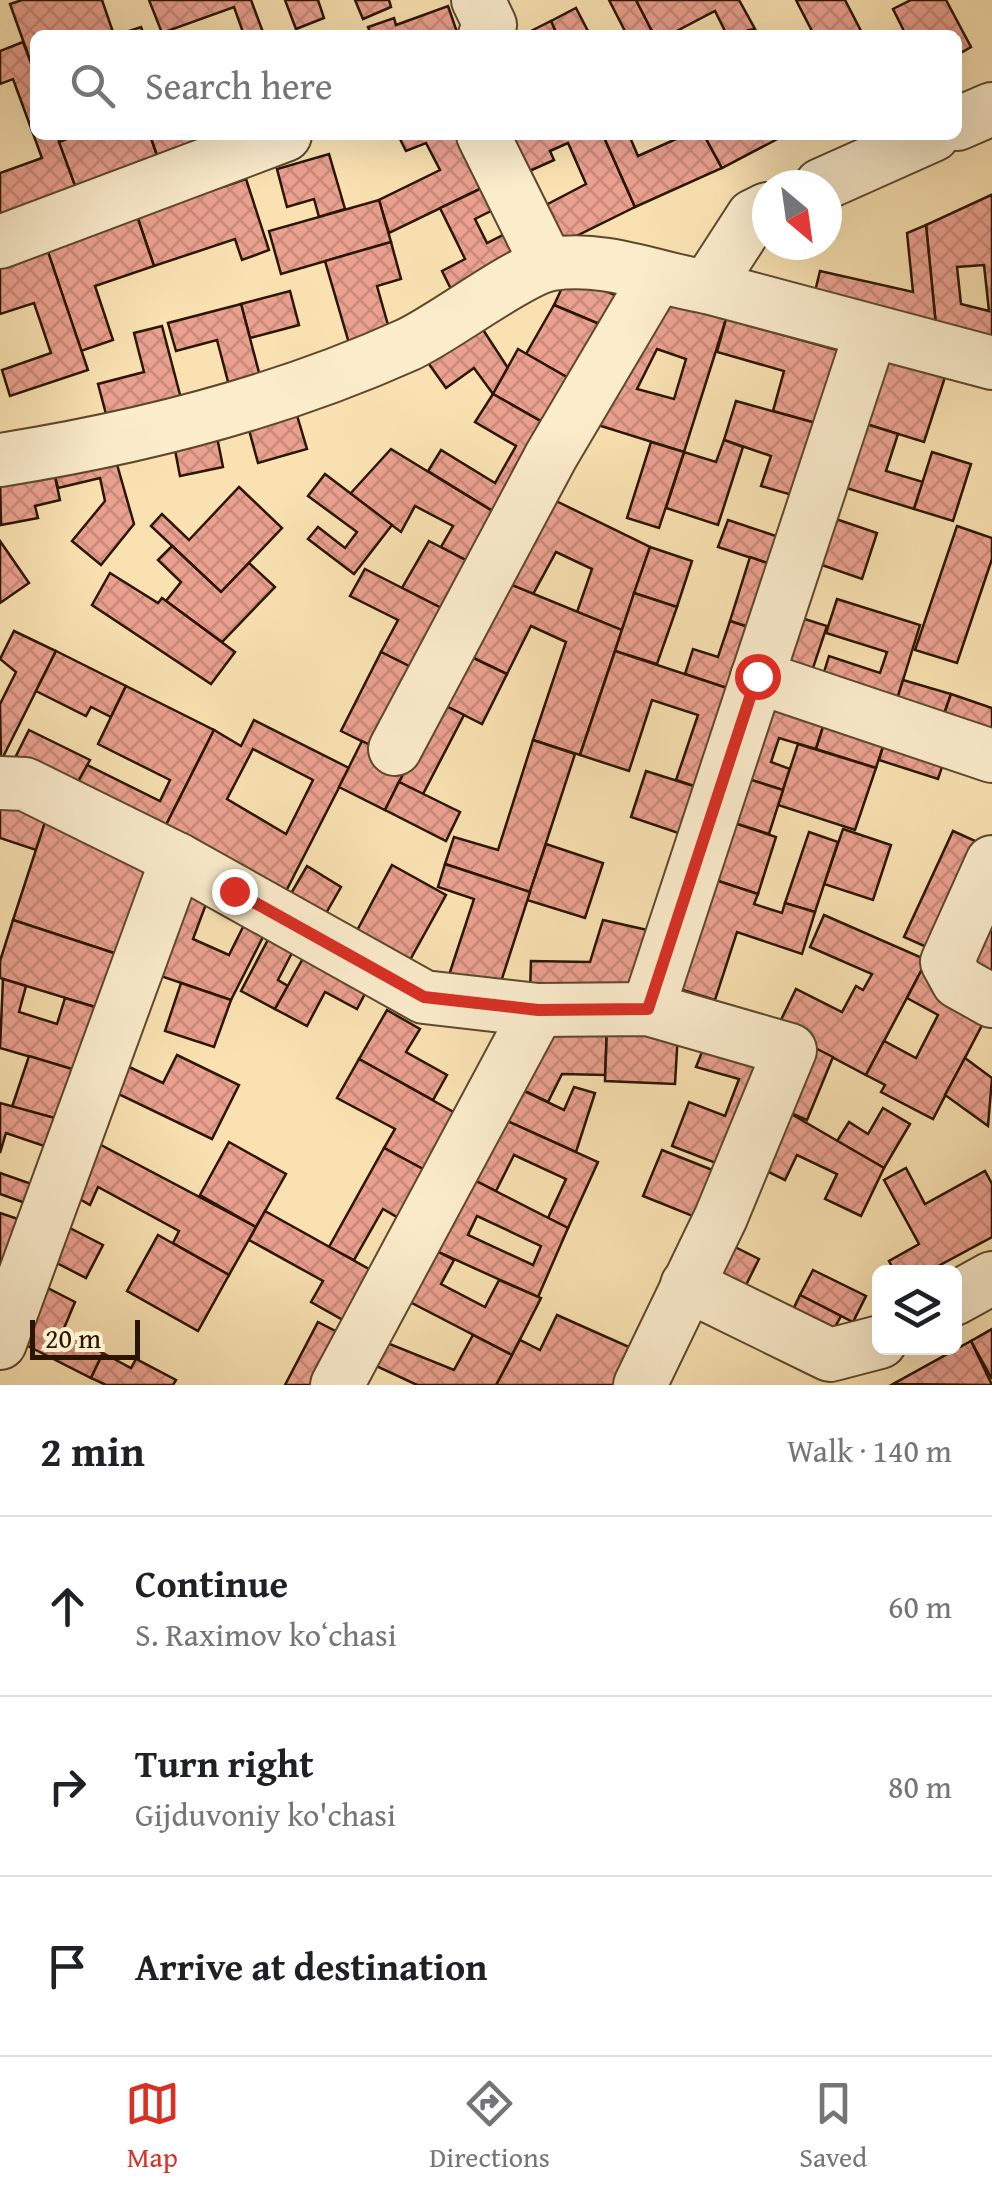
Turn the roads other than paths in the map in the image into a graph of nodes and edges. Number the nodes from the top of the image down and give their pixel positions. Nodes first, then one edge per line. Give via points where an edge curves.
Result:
1 (478, 0) edge
2 (488, 30) edge
3 (992, 108) edge
4 (962, 122) edge
5 (272, 140) edge
6 (485, 140) edge
7 (922, 140) edge
8 (842, 176) edge
9 (752, 218) edge
10 (0, 242) edge
11 (547, 264) junction
12 (656, 278) junction
13 (707, 286) junction
14 (871, 332) junction
15 (992, 364) edge
16 (0, 460) edge
17 (757, 676) junction
18 (396, 750) dead end
19 (992, 756) edge
20 (0, 783) edge
21 (177, 858) junction
22 (992, 862) edge
23 (992, 1001) edge
24 (648, 1009) junction
25 (538, 1010) junction
26 (992, 1278) edge
27 (687, 1285) junction
28 (962, 1295) edge
29 (0, 1343) edge
30 (872, 1344) edge
31 (337, 1385) edge
32 (640, 1385) edge

1 - 2 street
3 - 4 street
5 - 10 street
6 - 11 street
7 - 8 street
9 - 13 street
11 - 12 street via 604,260
11 - 16 street via 411,344 290,394 76,448
12 - 13 street
12 - 18 street via 551,456
13 - 14 street
14 - 15 street
14 - 17 street
17 - 19 street
17 - 24 street
20 - 21 street via 25,784
21 - 25 street via 424,997
21 - 29 street
22 - 23 street via 947,962 958,982
24 - 25 street
24 - 27 street via 790,1050
25 - 31 street
26 - 28 street
27 - 30 street via 830,1355
27 - 32 street

